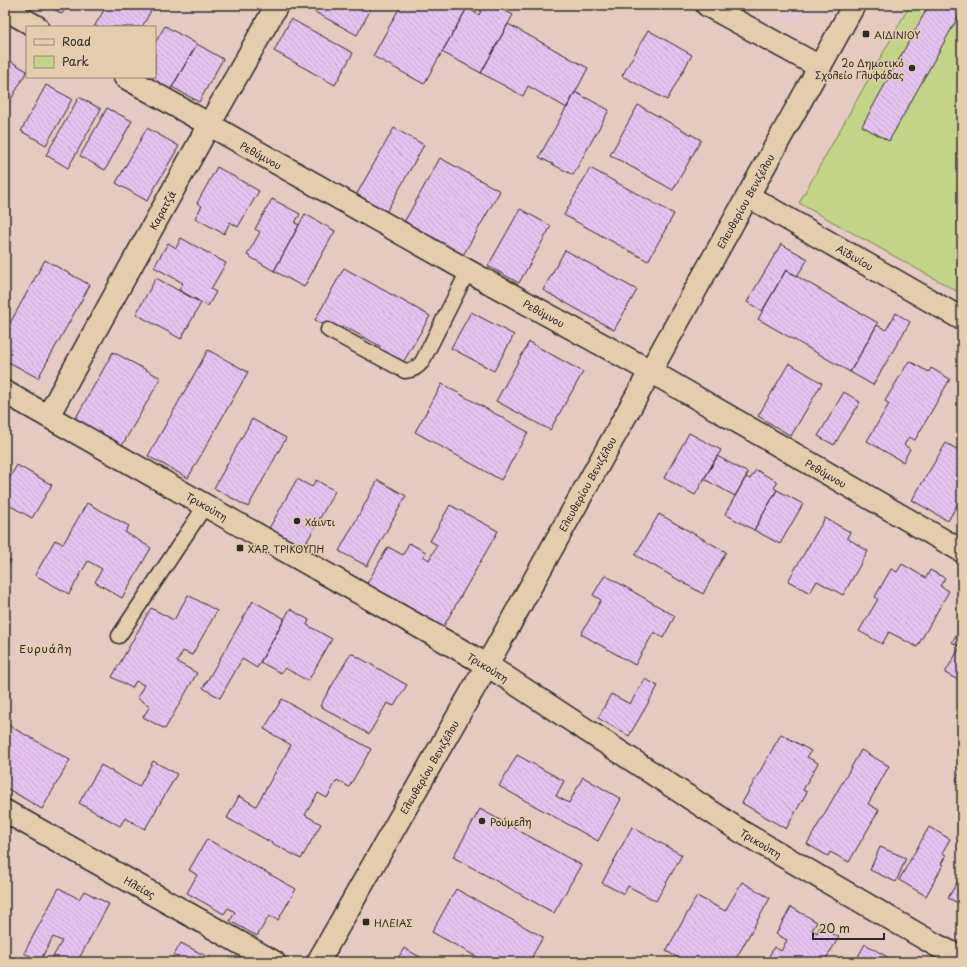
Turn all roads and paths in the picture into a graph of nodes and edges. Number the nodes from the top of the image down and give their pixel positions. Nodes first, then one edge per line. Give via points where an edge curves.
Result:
1 (277, 5) edge
2 (707, 5) edge
3 (854, 5) edge
4 (5, 9) edge
5 (35, 26) edge
6 (820, 66) junction
7 (127, 78) edge
8 (209, 125) junction
9 (748, 196) junction
10 (468, 271) junction
11 (962, 319) edge
12 (328, 330) dead end
13 (650, 372) junction
14 (7, 396) edge
15 (48, 416) junction
16 (205, 506) junction
17 (962, 551) edge
18 (119, 636) dead end
19 (487, 665) junction
20 (5, 811) edge
21 (962, 958) edge
22 (274, 962) edge
23 (318, 962) edge

1 - 8 street, Καρατζά
2 - 6 street
3 - 6 street, Ελευθερίου Βενιζέλου
4 - 5 street
6 - 9 street, Ελευθερίου Βενιζέλου
7 - 8 street, Ρεθύμνου
8 - 10 street, Ρεθύμνου
8 - 15 street, Καρατζά
9 - 11 street, Αϊδινίου
9 - 13 street, Ελευθερίου Βενιζέλου
10 - 12 lane via 422,362 413,370 405,371
10 - 13 street, Ρεθύμνου
13 - 17 street, Ρεθύμνου
13 - 19 street, Ελευθερίου Βενιζέλου
14 - 15 street, Τρικούπη
15 - 16 street, Τρικούπη
16 - 18 lane
16 - 19 street, Τρικούπη
19 - 21 street, Τρικούπη via 742,832
19 - 23 street, Ελευθερίου Βενιζέλου
20 - 22 street, Ηλείας

